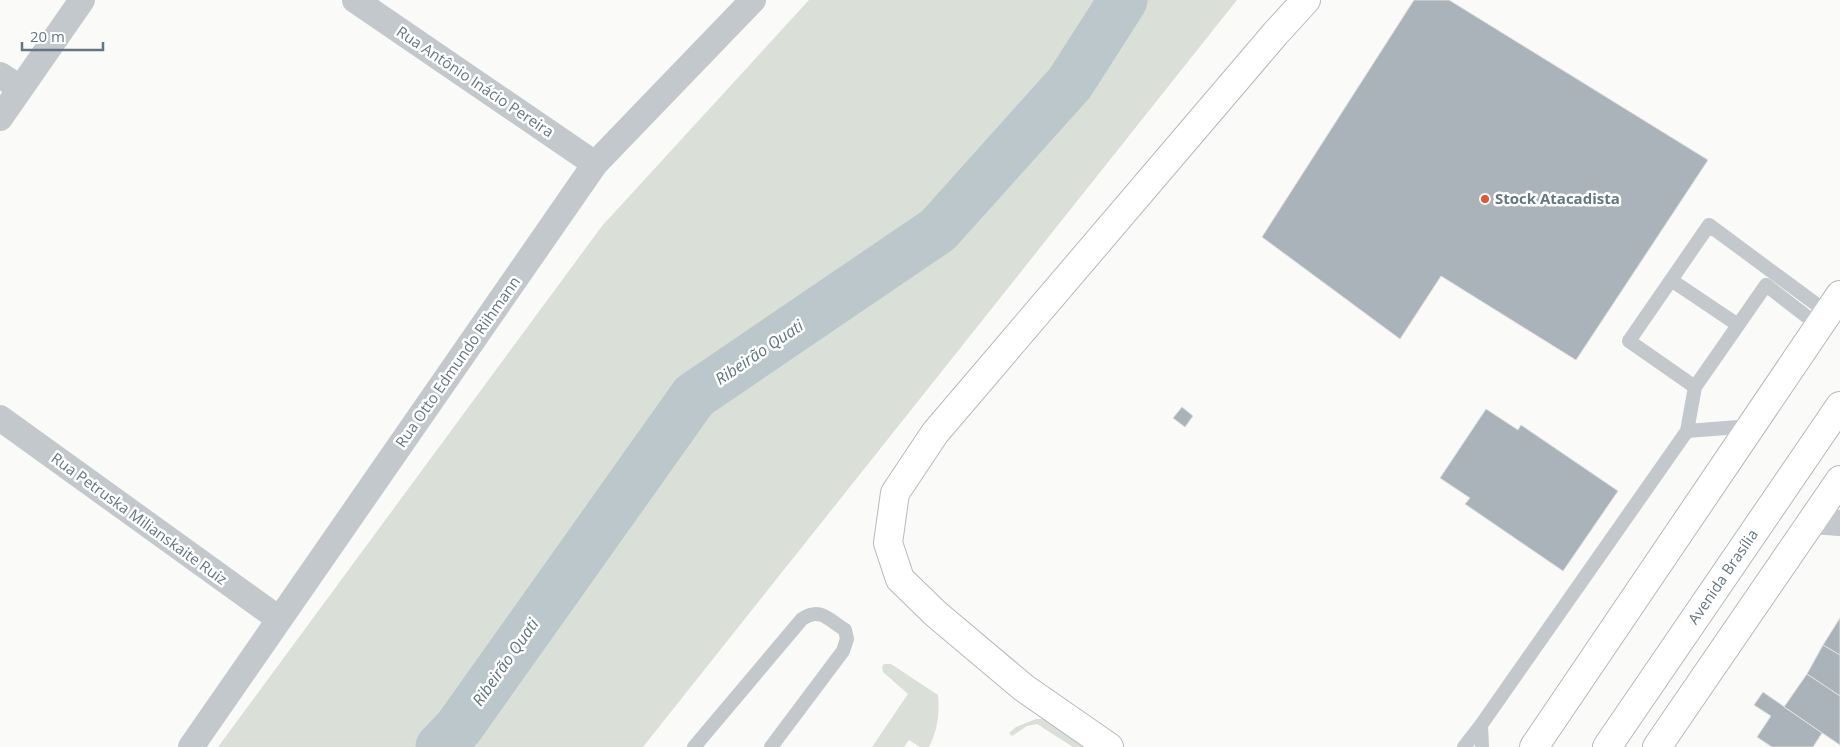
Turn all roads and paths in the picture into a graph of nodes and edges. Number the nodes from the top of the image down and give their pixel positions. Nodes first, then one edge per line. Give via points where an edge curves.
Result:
1 (82, 0) edge
2 (354, 0) edge
3 (753, 0) edge
4 (1306, 0) edge
5 (384, 8) edge
6 (10, 82) edge
7 (0, 118) edge
8 (595, 164) junction
9 (1671, 280) junction
10 (1829, 311) edge
11 (1738, 326) junction
12 (1695, 387) junction
13 (1840, 406) edge
14 (0, 418) edge
15 (1752, 426) junction
16 (1687, 431) junction
17 (1840, 480) edge
18 (1811, 521) junction
19 (1840, 523) edge
20 (279, 620) junction
21 (1481, 725) junction
22 (191, 747) edge
23 (694, 747) edge
24 (771, 747) edge
25 (1109, 747) edge
26 (1464, 747) edge
27 (1482, 747) edge
28 (1534, 747) edge
29 (1607, 747) edge
30 (1657, 747) edge

1 - 6 street
2 - 5 street, Rua Antônio Inácio Pereira
3 - 8 street, Rua Otto Edmundo Riihmann
4 - 25 main road via 935,433 894,494 888,543 900,580 1024,688
5 - 8 street, Rua Antônio Inácio Pereira
6 - 7 street
8 - 20 street, Rua Otto Edmundo Riihmann
9 - 10 lane via 1709,225
9 - 11 lane
9 - 12 lane via 1629,341
10 - 11 lane via 1766,285
10 - 15 main road
11 - 12 lane
12 - 16 lane
13 - 29 main road, Avenida Brasília
14 - 20 street, Rua Petruska Milianskaite Ruiz
15 - 16 lane
15 - 28 main road
16 - 21 lane
17 - 18 main road
18 - 19 street
18 - 30 main road
20 - 22 street, Rua Otto Edmundo Riihmann
21 - 26 lane
21 - 27 lane
23 - 24 lane via 802,619 811,613 819,613 845,630 847,639 843,651

